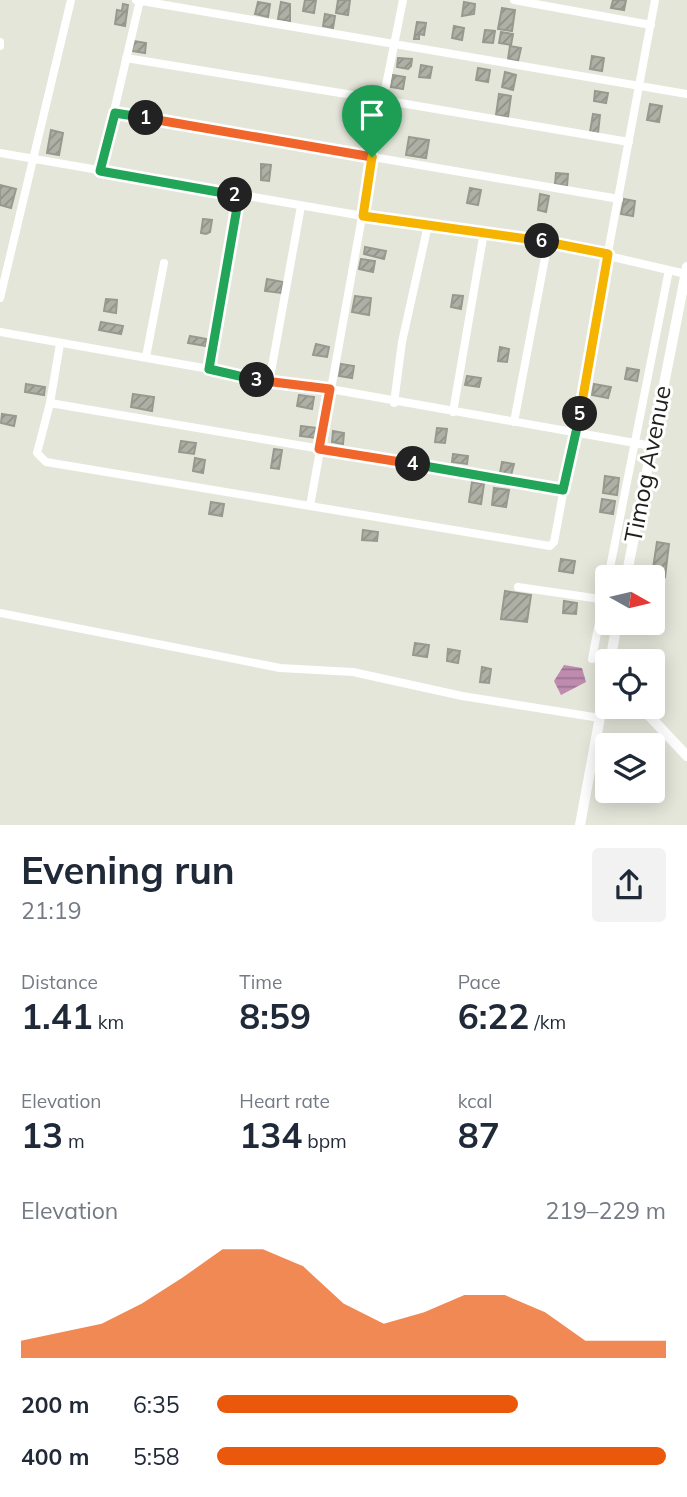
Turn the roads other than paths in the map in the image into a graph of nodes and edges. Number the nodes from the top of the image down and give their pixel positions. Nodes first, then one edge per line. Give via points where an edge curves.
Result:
1 (71, 0) edge
2 (138, 0) edge
3 (403, 0) edge
4 (514, 0) edge
5 (656, 0) edge
6 (651, 24) junction
7 (394, 44) junction
8 (126, 58) junction
9 (640, 85) junction
10 (687, 94) edge
11 (383, 100) junction
12 (115, 113) junction
13 (629, 142) junction
14 (0, 153) edge
15 (372, 157) junction
16 (32, 159) junction
17 (100, 171) junction
18 (239, 196) junction
19 (619, 199) junction
20 (301, 206) junction
21 (363, 216) junction
22 (428, 225) junction
23 (484, 232) junction
24 (548, 242) junction
25 (608, 254) junction
26 (164, 263) dead end
27 (669, 270) junction
28 (686, 271) edge
29 (0, 298) edge
30 (684, 299) edge
31 (0, 332) edge
32 (60, 344) junction
33 (146, 357) junction
34 (209, 369) junction
35 (269, 383) junction
36 (330, 389) junction
37 (50, 403) junction
38 (394, 403) junction
39 (453, 412) junction
40 (514, 422) junction
41 (577, 432) junction
42 (634, 443) junction
43 (652, 446) junction
44 (319, 449) junction
45 (563, 490) junction
46 (310, 506) junction
47 (611, 565) edge
48 (629, 565) edge
49 (518, 587) dead end
50 (595, 598) edge
51 (0, 613) edge
52 (598, 635) edge
53 (592, 659) dead end
54 (595, 717) edge
55 (600, 719) edge
56 (652, 719) edge
57 (687, 756) edge
58 (580, 825) edge

1 - 16 street
2 - 7 street
2 - 8 street
3 - 7 street
4 - 6 street
5 - 6 street
6 - 9 street
7 - 9 street
7 - 11 street
8 - 11 street
8 - 12 street
9 - 10 street
9 - 13 street
11 - 13 street
11 - 15 street
12 - 15 street
12 - 17 street
13 - 19 street
14 - 16 street
15 - 19 street
15 - 21 street
16 - 17 street
16 - 29 street
17 - 18 street
18 - 20 street
18 - 34 street
19 - 25 street
20 - 21 street
20 - 35 street
21 - 22 street
21 - 36 street
22 - 23 street
22 - 38 street via 402,342
23 - 24 street
23 - 39 street
24 - 25 street
24 - 40 street
25 - 27 street
25 - 41 street
26 - 33 street
27 - 28 street
27 - 42 street
28 - 30 main road, Timog Avenue
30 - 43 main road, Timog Avenue
31 - 32 street
32 - 33 street
32 - 37 street
33 - 34 street
34 - 35 street
35 - 36 street
36 - 38 street
36 - 44 street
37 - 44 street
37 - 46 street via 37,453 46,462
38 - 39 street
39 - 40 street
40 - 41 street
41 - 42 street
41 - 45 street
42 - 43 street
42 - 47 street
43 - 48 main road, Timog Avenue
44 - 45 street
44 - 46 street
45 - 46 street via 554,542 547,547
49 - 50 street
51 - 54 street via 280,668 354,672 462,696
52 - 53 street
55 - 58 main road
56 - 57 street

